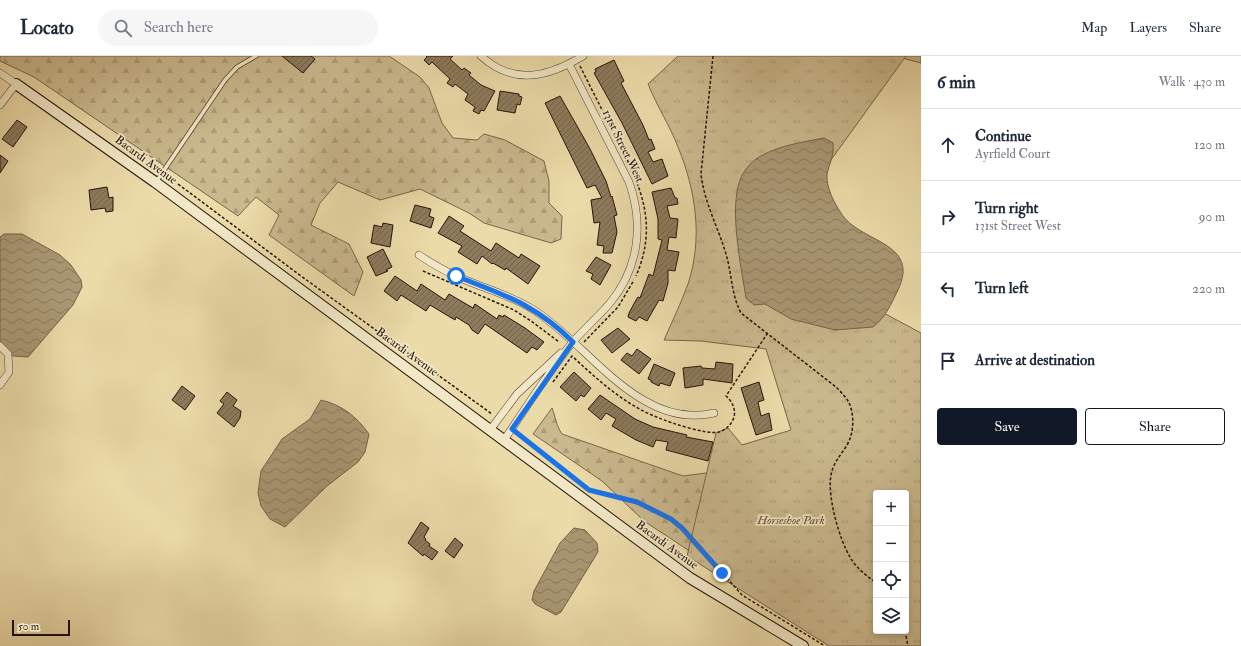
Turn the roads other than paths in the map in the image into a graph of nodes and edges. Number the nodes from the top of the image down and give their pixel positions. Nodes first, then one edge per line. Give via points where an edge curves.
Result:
1 (256, 56) edge
2 (480, 56) edge
3 (582, 56) edge
4 (569, 64) junction
5 (0, 73) edge
6 (16, 84) junction
7 (0, 105) edge
8 (155, 182) junction
9 (418, 255) dead end
10 (573, 342) junction
11 (0, 346) edge
12 (0, 385) edge
13 (714, 413) dead end
14 (490, 430) junction
15 (504, 440) junction
16 (803, 646) edge

1 - 8 lane via 237,67 225,80
2 - 4 street via 505,71 527,76 549,73
3 - 4 street
4 - 10 street, 131st Street West via 629,182 638,221 633,260 622,286 610,303
5 - 6 street, Bacardi Avenue
6 - 7 street
6 - 8 street, Bacardi Avenue
8 - 14 street, Bacardi Avenue
9 - 10 street via 456,276 522,303 545,318
10 - 13 street via 613,379 644,400 667,410 698,417
10 - 14 street via 533,378
10 - 15 street, 131st Street West
11 - 12 street via 8,354 9,372
14 - 15 street, Bacardi Avenue
15 - 16 street, Bacardi Avenue via 690,578

